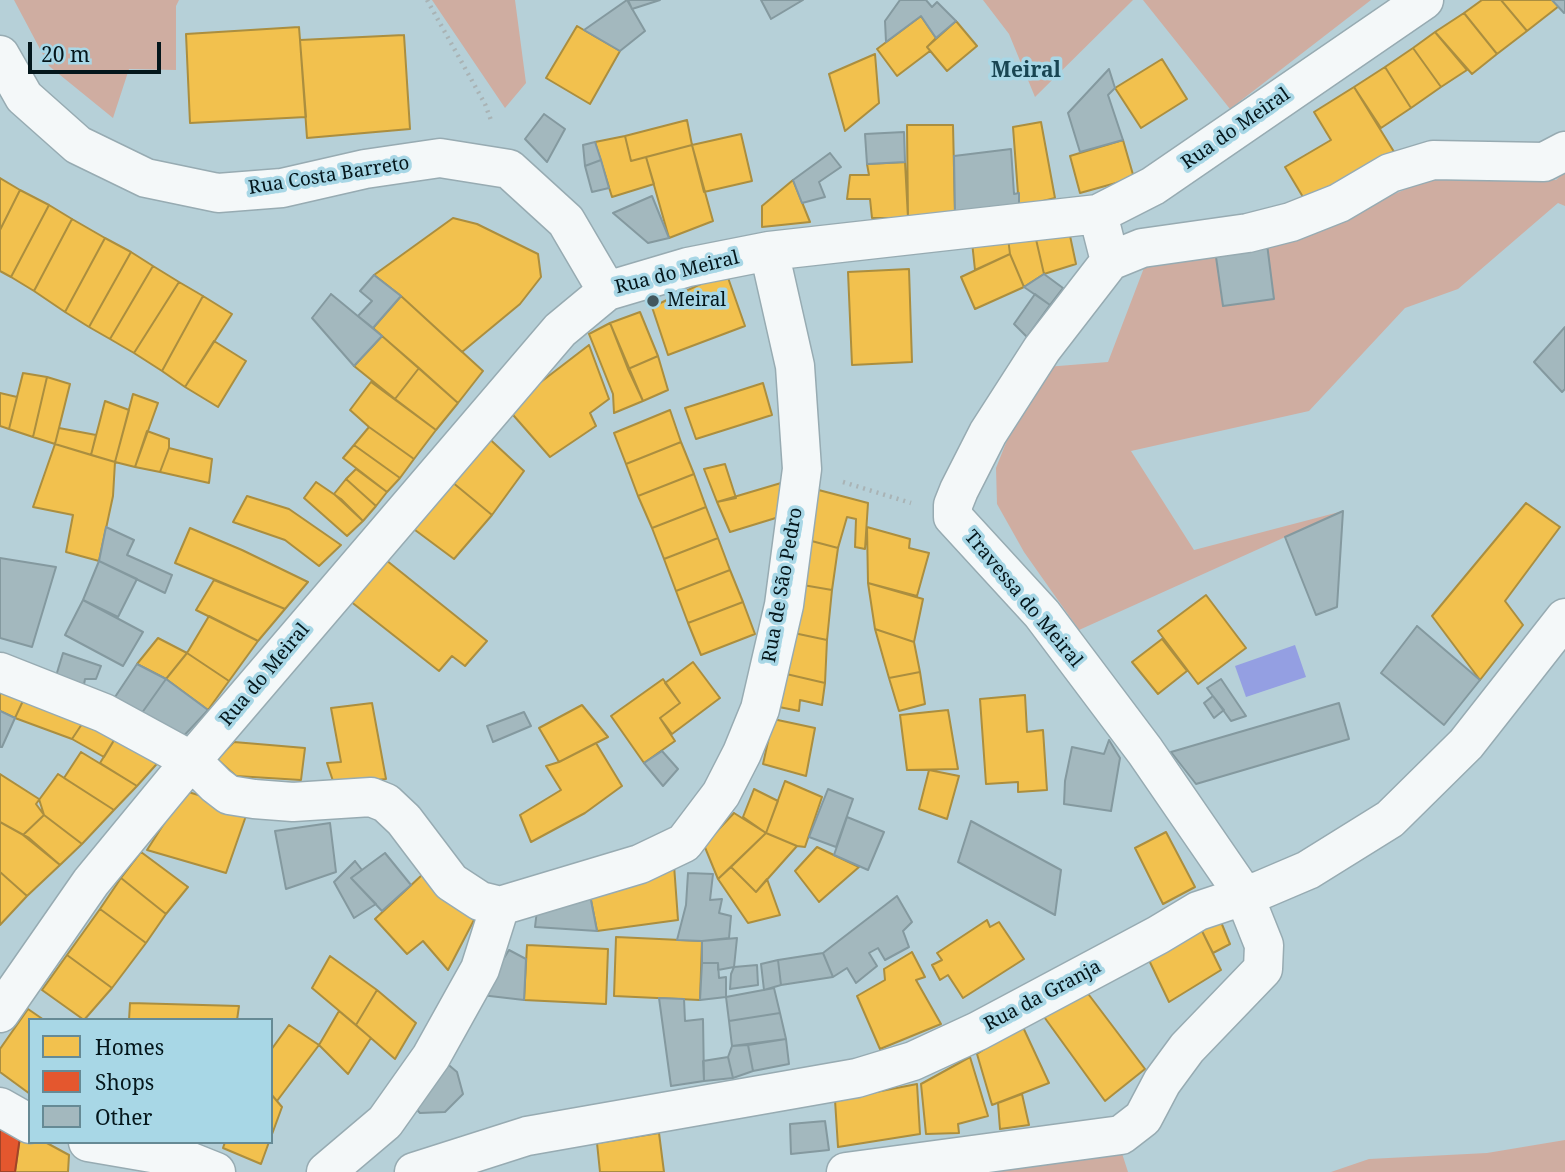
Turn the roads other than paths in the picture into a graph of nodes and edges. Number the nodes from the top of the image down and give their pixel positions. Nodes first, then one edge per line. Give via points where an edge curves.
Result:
1 (1424, 0) edge
2 (0, 55) edge
3 (1565, 151) edge
4 (1098, 214) junction
5 (769, 251) junction
6 (1110, 261) junction
7 (607, 291) junction
8 (1565, 618) edge
9 (0, 672) edge
10 (191, 761) junction
11 (91, 882) junction
12 (1244, 895) junction
13 (500, 906) junction
14 (0, 964) edge
15 (0, 1013) edge
16 (0, 1107) edge
17 (28, 1124) edge
18 (100, 1144) edge
19 (216, 1172) edge
20 (326, 1172) edge
21 (414, 1172) edge
22 (846, 1172) edge

1 - 4 street, Rua do Meiral via 1153,186
2 - 7 street, Rua Costa Barreto via 24,97 78,145 146,178 218,193 282,188 440,158 509,169 566,221
3 - 6 street, Travessa do Meiral via 1544,162 1433,160 1390,173 1339,203 1291,222 1248,233 1142,247
4 - 5 street, Rua do Meiral
4 - 6 street
5 - 7 street, Rua do Meiral via 688,267
5 - 13 street, Rua de São Pedro via 795,366 802,469 784,605 760,709 721,794 684,843 640,864
6 - 12 street, Travessa do Meiral via 1042,349 988,433 959,490 953,517 1042,614 1145,751
7 - 10 street, Rua do Meiral via 560,330
8 - 12 street, Rua da Granja via 1466,744 1390,818 1308,870
9 - 10 street via 104,713
10 - 11 street, Rua do Meiral
10 - 13 street via 229,795 293,802 371,797 386,803 451,882 480,901
11 - 14 street, Rua do Meiral
11 - 15 street, Rua do Meiral
12 - 21 street, Rua da Granja via 1198,911 913,1061 857,1078 527,1136
12 - 22 street via 1264,945 1263,970 1187,1048 1161,1082 1143,1118 1121,1135
13 - 20 street via 480,969 431,1057 385,1122
16 - 17 street
18 - 19 street via 181,1158

